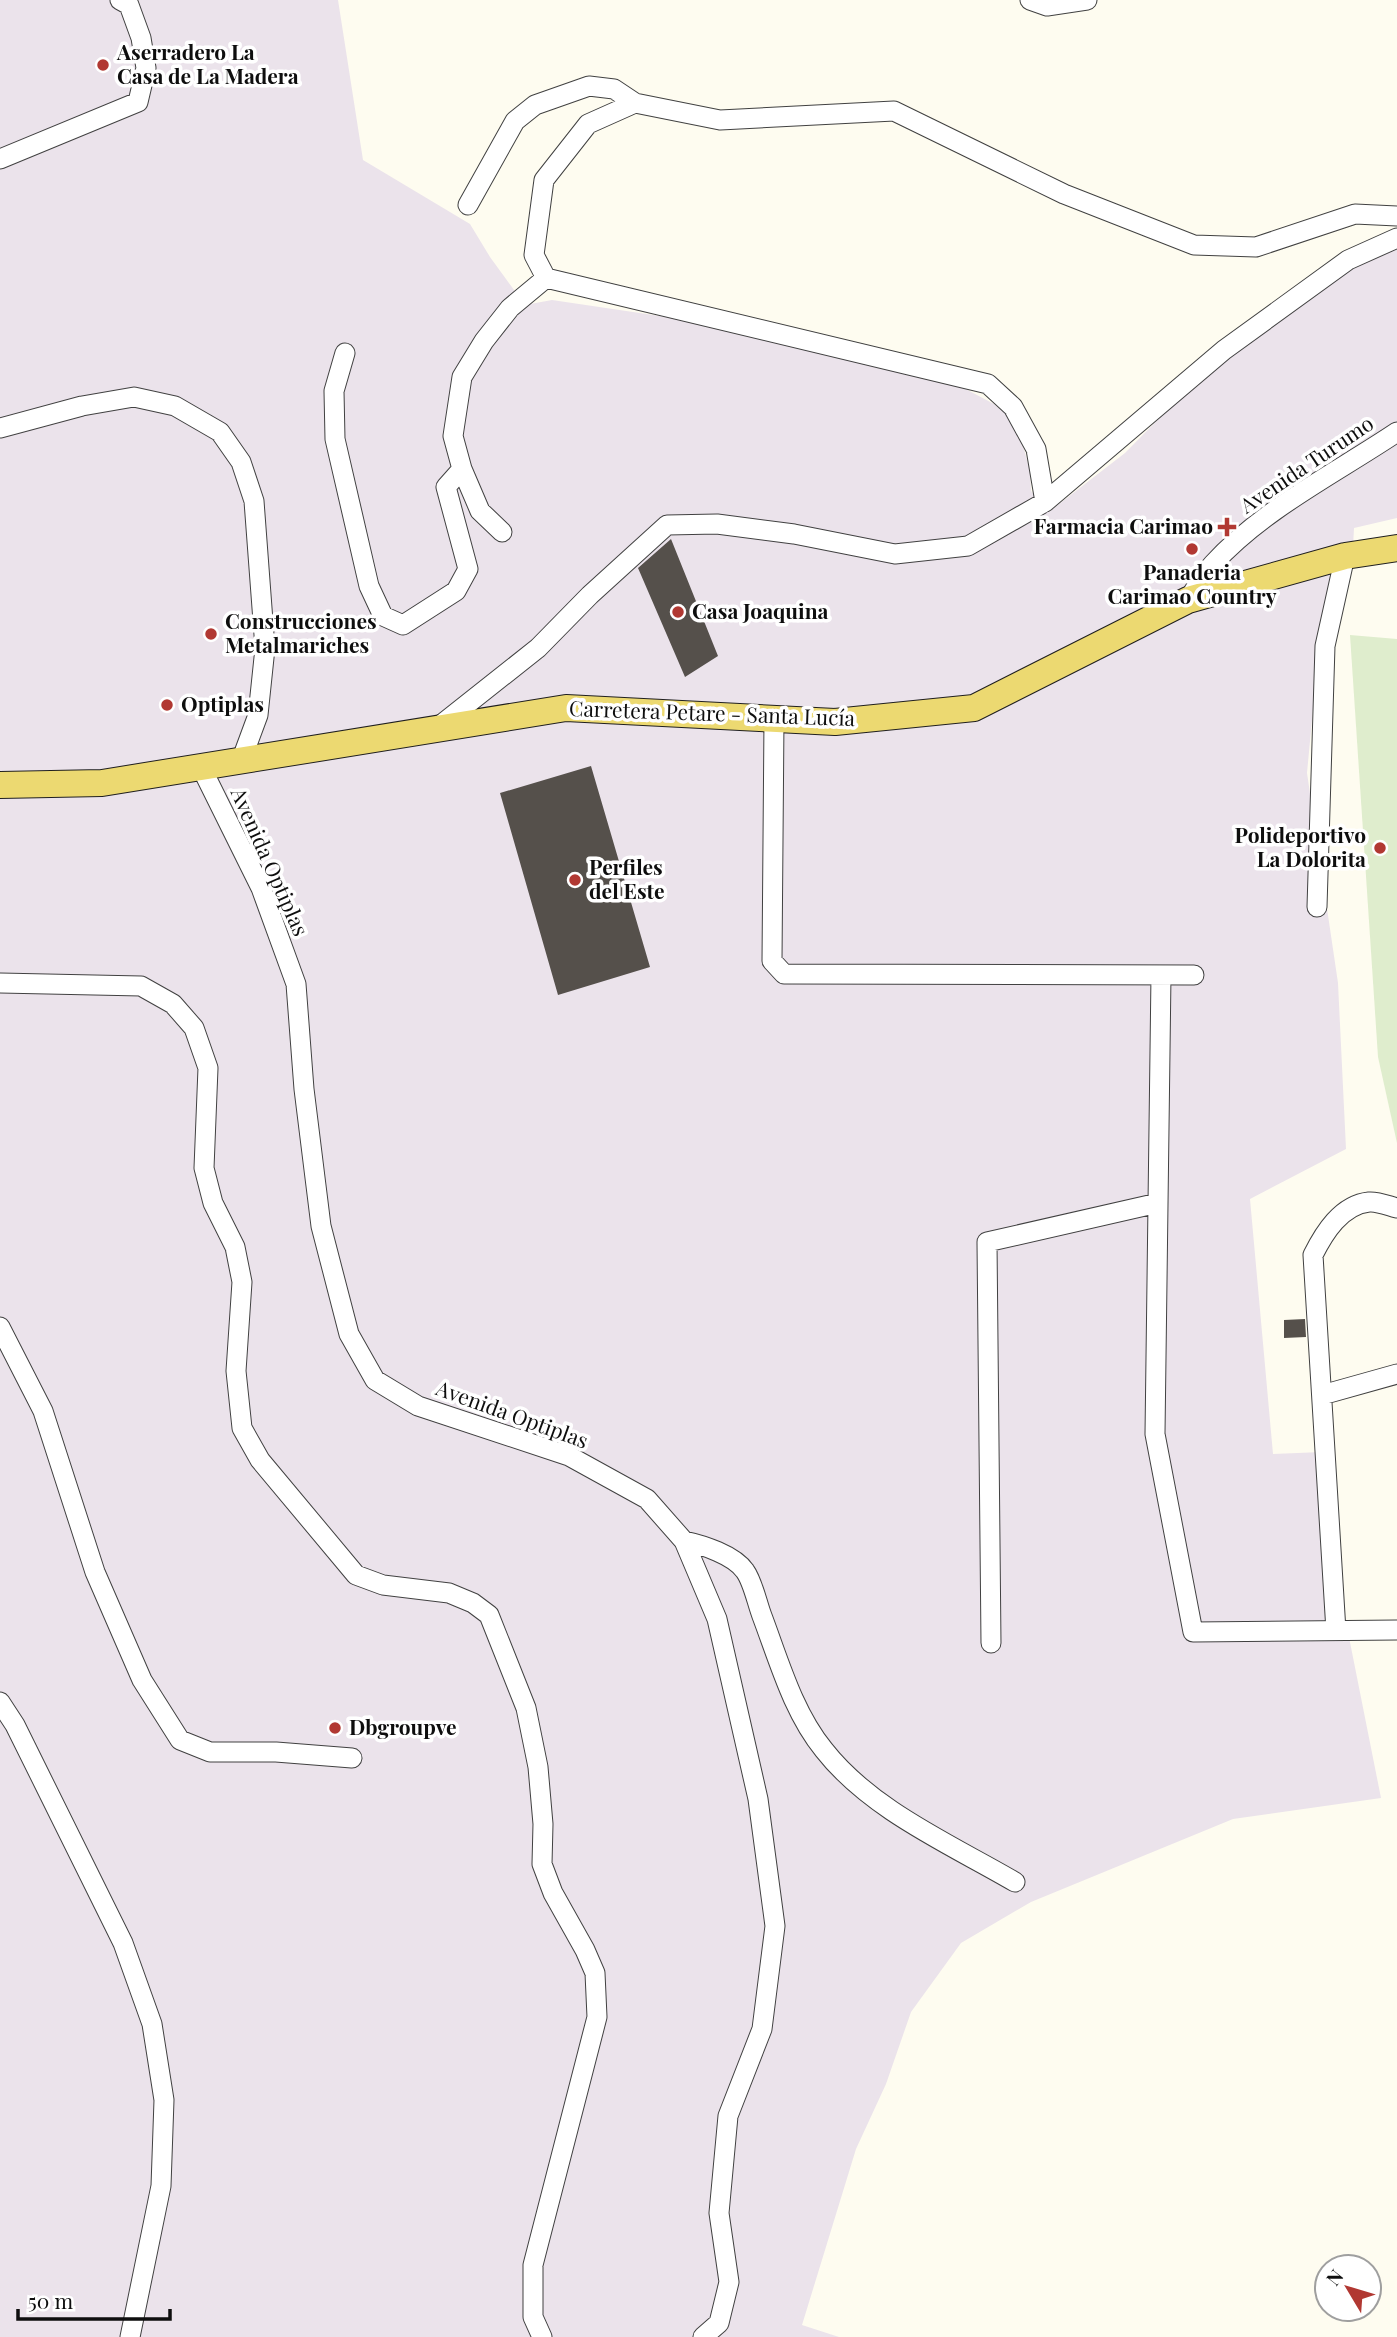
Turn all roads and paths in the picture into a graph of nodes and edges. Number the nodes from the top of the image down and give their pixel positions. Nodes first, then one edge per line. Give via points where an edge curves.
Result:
1 (120, 0) edge
2 (1030, 0) edge
3 (1087, 0) edge
4 (635, 103) junction
5 (0, 159) edge
6 (468, 205) dead end
7 (1397, 216) edge
8 (1397, 238) edge
9 (546, 278) junction
10 (345, 353) dead end
11 (0, 428) edge
12 (1397, 432) edge
13 (462, 469) junction
14 (1045, 502) junction
15 (502, 532) dead end
16 (1397, 548) edge
17 (1345, 556) junction
18 (1188, 600) junction
19 (774, 719) junction
20 (435, 730) junction
21 (241, 761) junction
22 (201, 767) junction
23 (0, 785) edge
24 (1317, 907) dead end
25 (1161, 975) junction
26 (1194, 975) dead end
27 (0, 982) edge
28 (1158, 1203) junction
29 (1397, 1208) edge
30 (0, 1327) edge
31 (1397, 1374) edge
32 (1321, 1395) junction
33 (684, 1541) junction
34 (1397, 1630) edge
35 (1336, 1631) junction
36 (991, 1643) dead end
37 (0, 1702) edge
38 (352, 1758) dead end
39 (1014, 1882) dead end
40 (130, 2337) edge
41 (542, 2337) edge
42 (703, 2337) edge

1 - 5 street via 129,5 141,38 146,68 138,102
2 - 3 street via 1046,6
4 - 6 street via 614,89 589,86 535,105 515,121
4 - 7 street via 720,120 894,111 1064,194 1194,246 1256,247 1355,214
4 - 9 street via 588,124 544,180 534,255
8 - 14 street via 1348,260 1224,350
9 - 13 street via 510,308 461,377 453,436
9 - 14 street via 988,384 1013,407 1036,449
10 - 13 street via 334,391 335,439 369,586 383,616 403,625 456,591 468,569 446,487
11 - 21 street via 134,397 175,406 220,432 241,462 254,500 265,648 258,715
12 - 18 street, Avenida Turumo via 1307,488 1243,536 1211,565
13 - 15 street via 480,510
14 - 20 street via 968,546 895,554 717,524 667,525 538,648
16 - 17 main road, Carretera Petare - Santa Lucía
17 - 18 main road, Carretera Petare - Santa Lucía
17 - 24 street via 1325,646
18 - 19 main road, Carretera Petare - Santa Lucía via 974,708 835,722
19 - 20 main road, Carretera Petare - Santa Lucía via 566,708
19 - 25 street via 772,961 784,974
20 - 21 main road, Carretera Petare - Santa Lucía
21 - 22 main road, Carretera Petare - Santa Lucía
22 - 23 main road, Carretera Petare - Santa Lucía via 102,783
22 - 33 street, Avenida Optiplas via 261,888 296,984 321,1226 349,1334 375,1380 418,1406 569,1456 648,1499
25 - 26 street
25 - 28 street
27 - 41 street via 141,986 173,1003 194,1028 208,1068 204,1168 213,1203 235,1247 242,1282 236,1371 242,1428 260,1460 356,1575 383,1585 449,1593 489,1615 522,1696 538,1767 544,1824 542,1864 594,1973 597,2017 533,2265 533,2317
28 - 35 street via 1154,1434 1193,1632
28 - 36 street via 987,1242
29 - 32 street via 1369,1202 1345,1212 1324,1234 1313,1255
30 - 38 street via 43,1411 100,1584 142,1680 180,1740 211,1752
31 - 32 street
32 - 35 street
33 - 39 street via 726,1555 745,1571 794,1702 846,1777 878,1803
33 - 42 street, Avenida Optiplas via 717,1619 758,1799 775,1926 762,2029 728,2116 719,2214 729,2282 719,2323
34 - 35 street
37 - 40 street via 123,1943 152,2024 164,2100 161,2186

